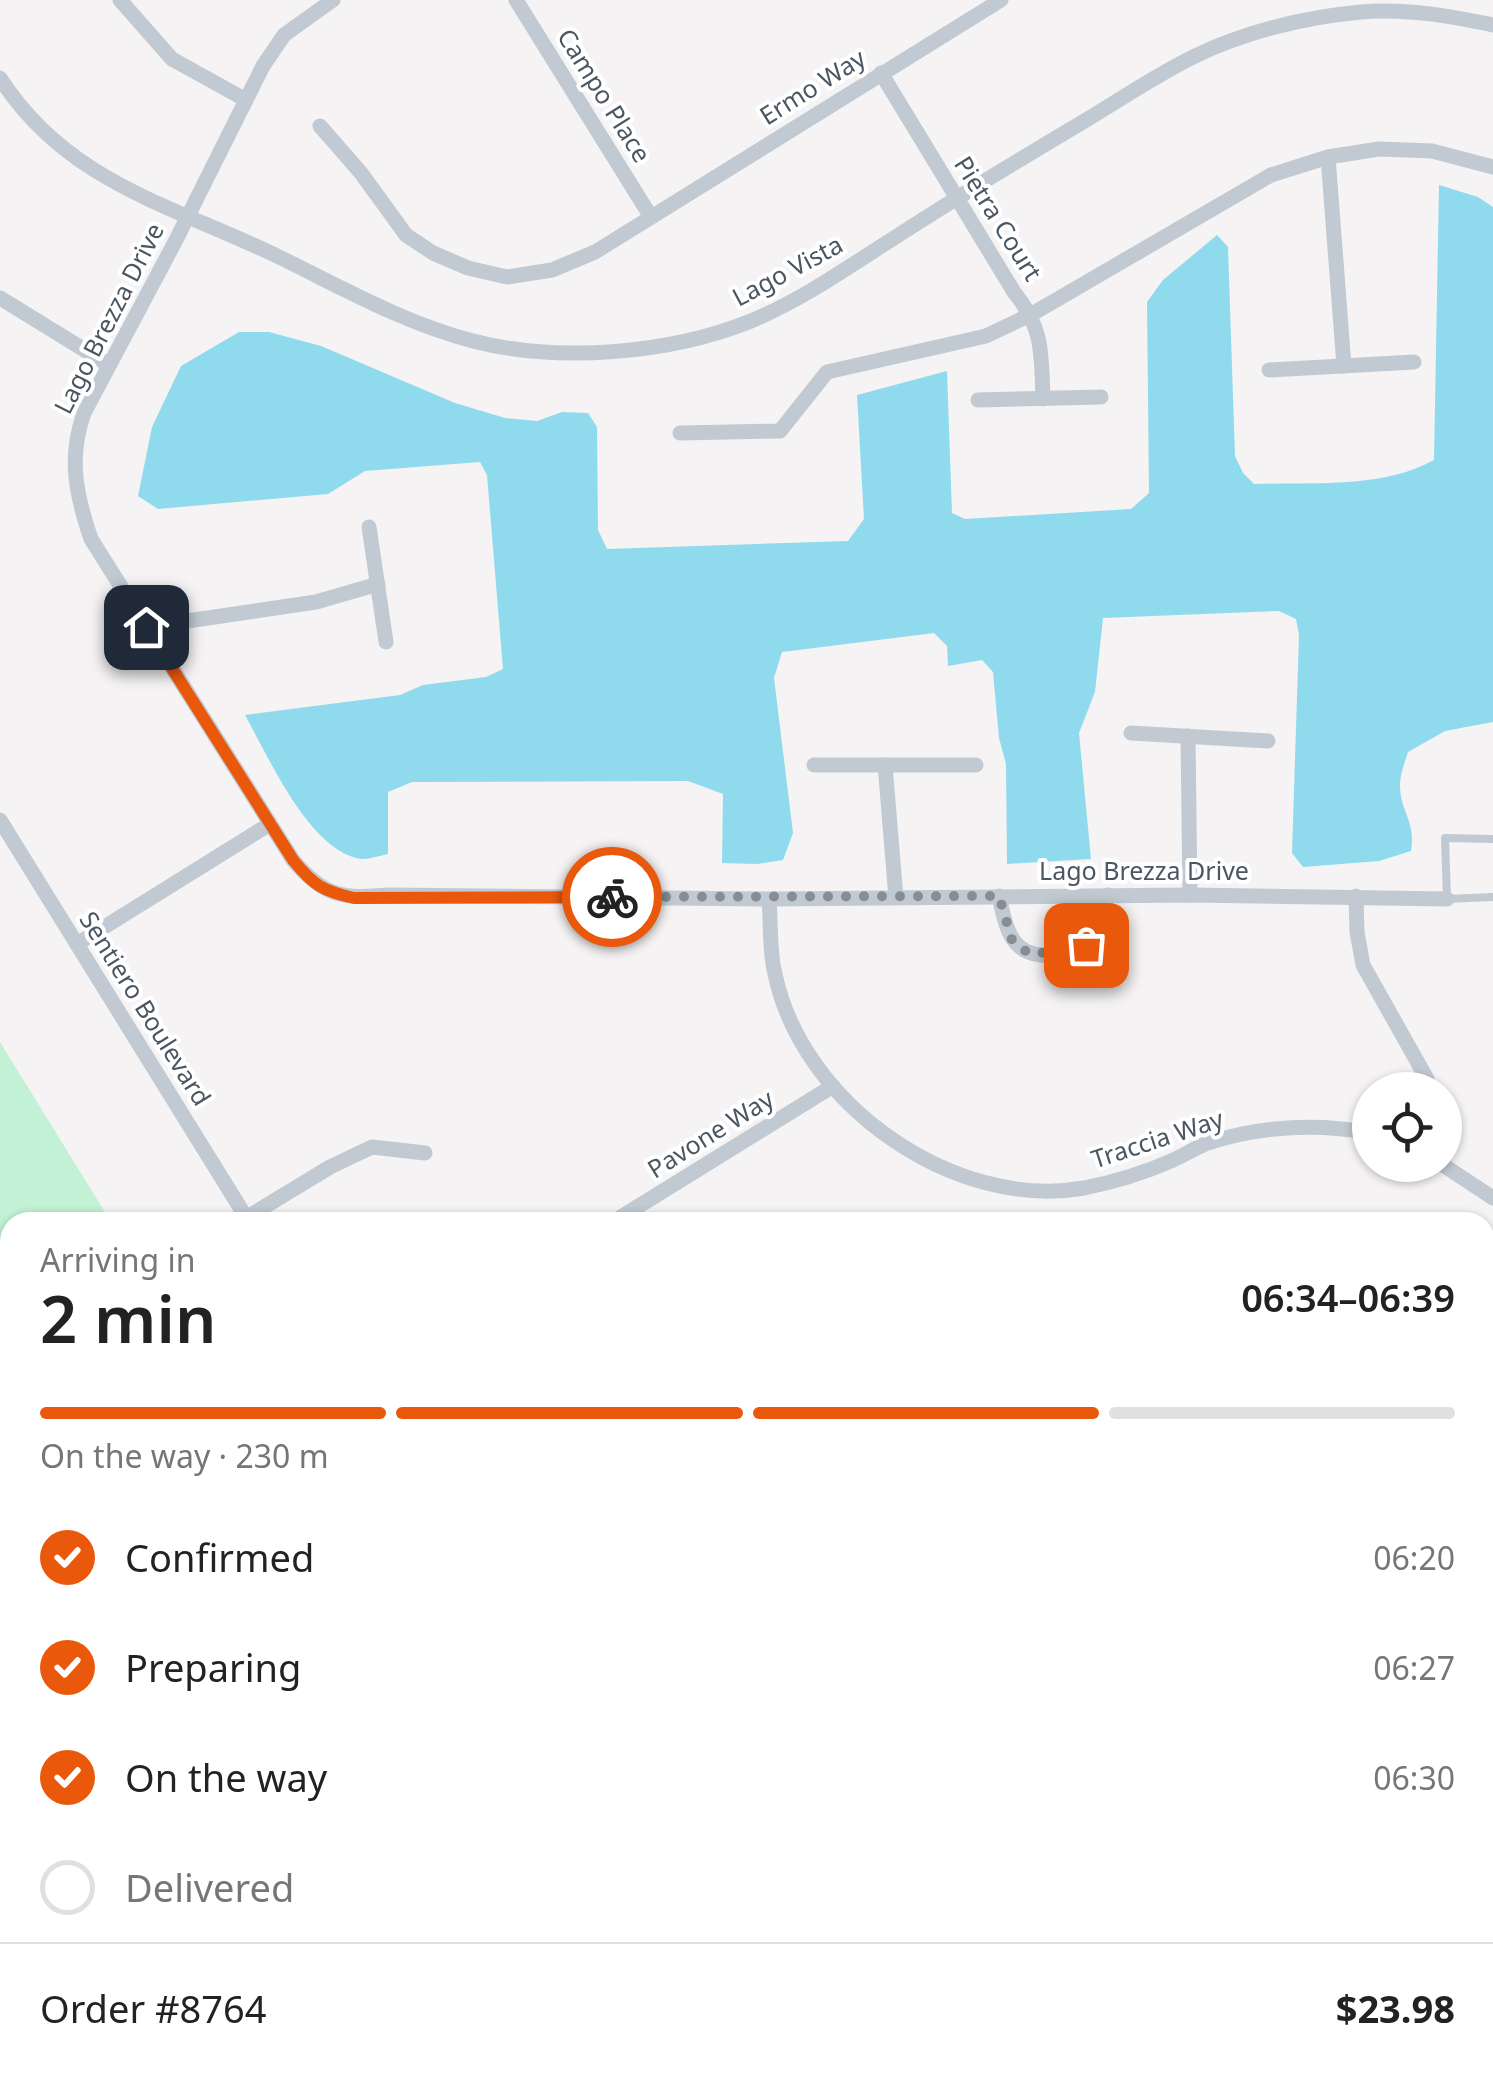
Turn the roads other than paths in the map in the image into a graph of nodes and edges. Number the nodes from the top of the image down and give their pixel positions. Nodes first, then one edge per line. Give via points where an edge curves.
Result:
1 (120, 0) edge
2 (333, 0) edge
3 (516, 0) edge
4 (1001, 0) edge
5 (1493, 25) edge
6 (881, 73) junction
7 (0, 78) edge
8 (246, 100) junction
9 (320, 126) dead end
10 (1328, 157) junction
11 (1493, 166) edge
12 (957, 198) junction
13 (651, 217) junction
14 (186, 218) junction
15 (0, 298) edge
16 (1032, 314) junction
17 (1414, 362) dead end
18 (109, 365) junction
19 (1344, 366) junction
20 (1269, 370) dead end
21 (1101, 397) dead end
22 (1043, 398) junction
23 (978, 400) dead end
24 (680, 433) dead end
25 (370, 528) dead end
26 (378, 584) junction
27 (146, 627) junction
28 (386, 642) dead end
29 (1130, 733) dead end
30 (1188, 736) junction
31 (1268, 741) dead end
32 (814, 765) dead end
33 (885, 765) junction
34 (976, 765) dead end
35 (0, 820) edge
36 (270, 824) junction
37 (1493, 839) edge
38 (1108, 894) junction
39 (1190, 894) junction
40 (999, 896) junction
41 (1356, 896) junction
42 (1493, 897) edge
43 (896, 898) junction
44 (769, 899) junction
45 (1447, 899) junction
46 (77, 944) junction
47 (1423, 1072) edge
48 (833, 1086) junction
49 (1352, 1131) edge
50 (425, 1153) dead end
51 (1462, 1177) edge
52 (1493, 1198) edge
53 (243, 1212) edge
54 (260, 1212) edge
55 (629, 1212) edge

1 - 8 street via 172,59
2 - 8 street, Lago Brezza Drive via 284,35
3 - 13 street, Campo Place
4 - 6 street, Ermo Way
5 - 12 street, Lago Vista via 1364,11 1248,36 1194,56
6 - 12 street, Pietra Court
6 - 13 street, Ermo Way
7 - 14 street, Lago Vista via 38,126 78,160
8 - 14 street, Lago Brezza Drive
9 - 13 street, Ermo Way via 406,235 468,268 507,276 552,270
10 - 11 street via 1432,151
10 - 16 street via 1272,175
10 - 19 street
12 - 14 street, Lago Vista via 751,321 624,351 554,352 474,342
12 - 16 street, Pietra Court
14 - 18 street, Lago Brezza Drive
15 - 18 street
16 - 22 street, Pietra Court
16 - 24 street via 986,336 827,372 780,431
17 - 19 street
18 - 27 street, Lago Brezza Drive via 76,434 73,468 91,539
19 - 20 street
21 - 22 street
22 - 23 street
25 - 26 street
26 - 27 street via 316,602
26 - 28 street
27 - 36 street, Lago Brezza Drive
29 - 30 street
30 - 31 street
30 - 39 street
32 - 33 street
33 - 34 street
33 - 43 street
35 - 46 street, Sentiero Boulevard
36 - 44 street, Lago Brezza Drive via 310,881 354,898
36 - 46 street
37 - 45 lane via 1445,838
38 - 39 street, Lago Brezza Drive
38 - 40 street, Lago Brezza Drive
38 - 40 street via 1099,935 1072,952 1053,954 1028,953 1012,940
39 - 41 street, Lago Brezza Drive
40 - 43 street, Lago Brezza Drive
41 - 45 street, Lago Brezza Drive
41 - 47 street via 1362,965
42 - 45 lane
43 - 44 street, Lago Brezza Drive
44 - 48 street, Traccia Way via 774,975 794,1026
46 - 53 street, Sentiero Boulevard
48 - 49 street, Traccia Way via 887,1135 934,1165 1034,1192 1134,1175 1205,1144 1267,1130
48 - 55 street, Pavone Way
50 - 54 street via 372,1148
51 - 52 street

